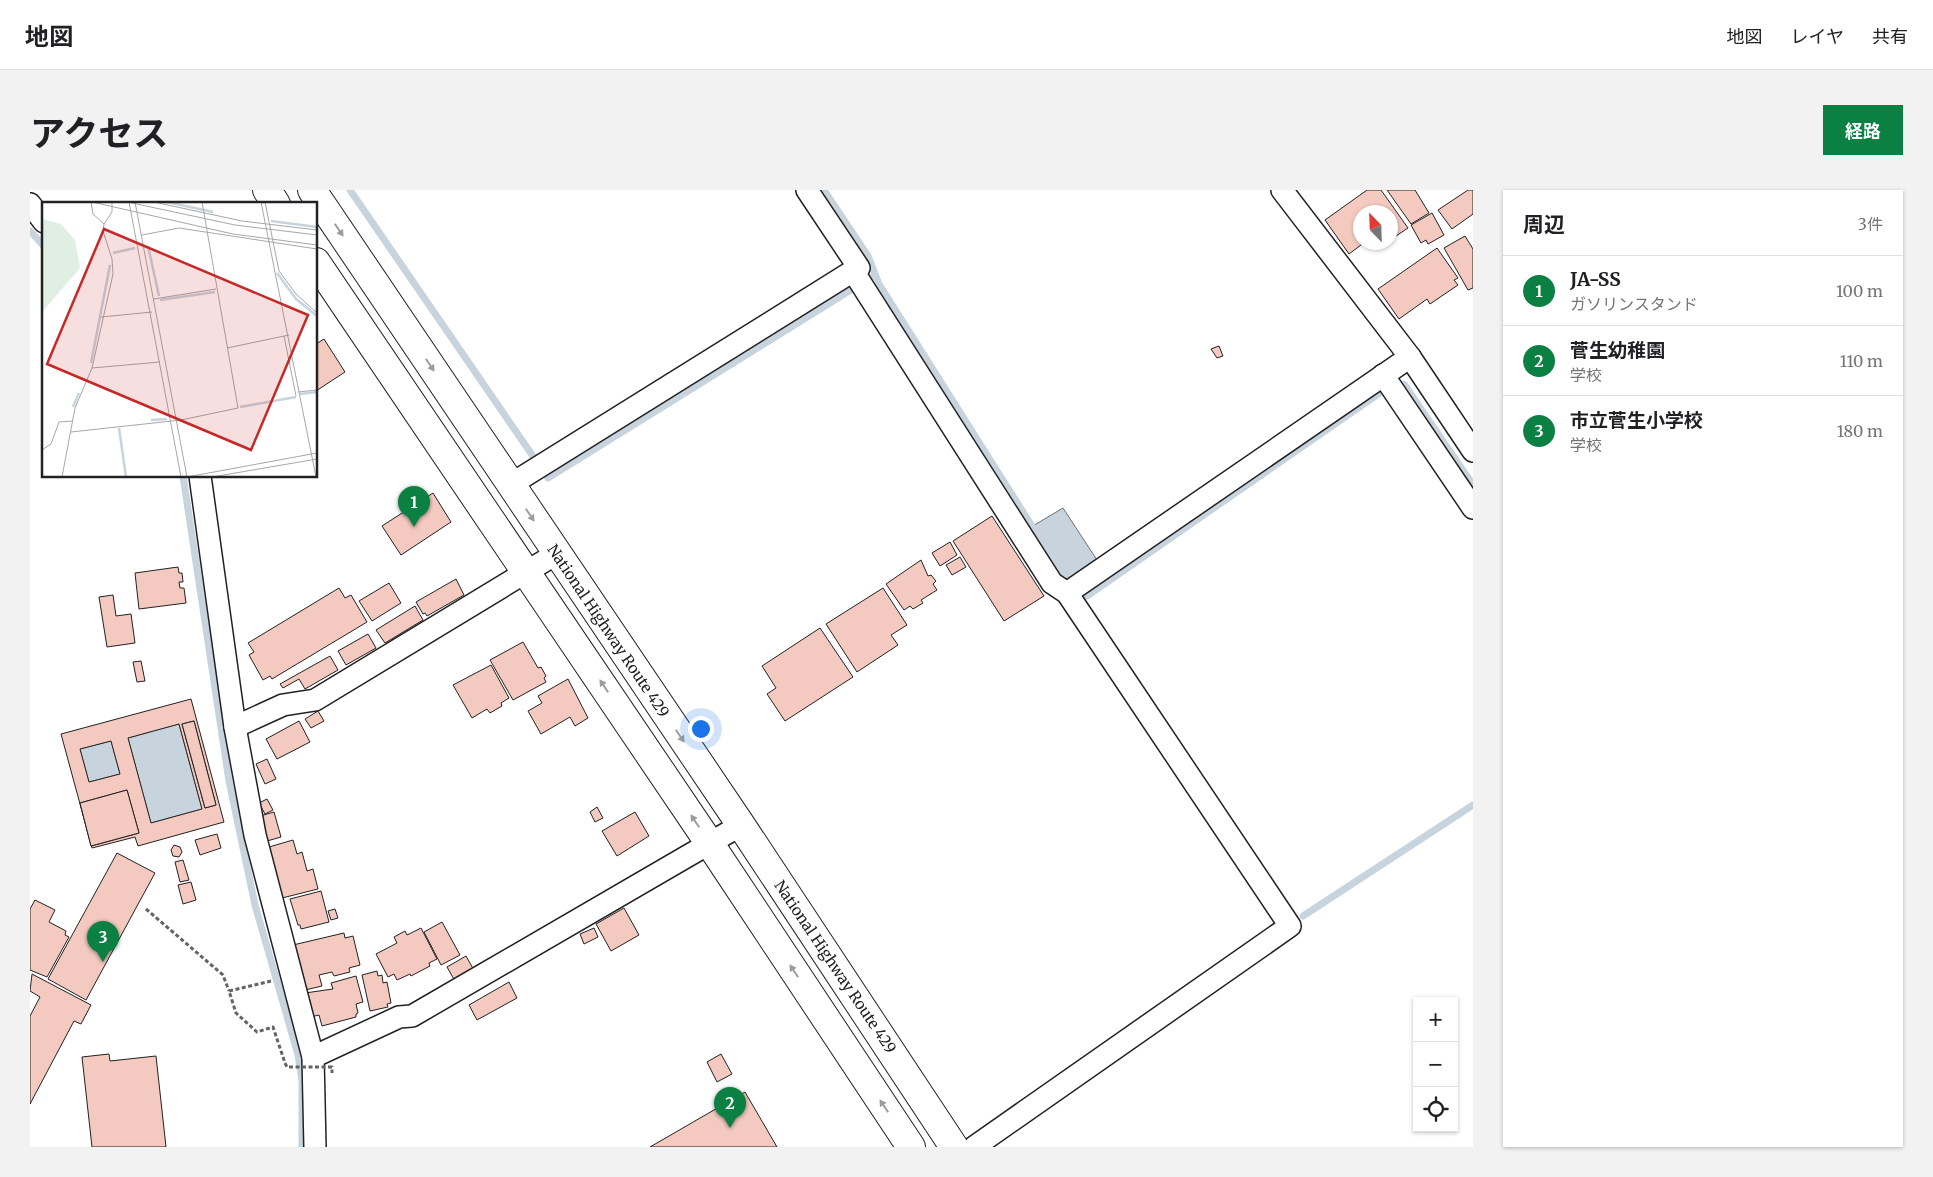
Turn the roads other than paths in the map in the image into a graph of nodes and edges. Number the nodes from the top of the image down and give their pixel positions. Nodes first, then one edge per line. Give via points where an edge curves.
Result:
1 (266, 190) edge
2 (312, 190) edge
3 (808, 190) edge
4 (1282, 190) edge
5 (275, 202) edge
6 (30, 204) edge
7 (42, 219) edge
8 (318, 265) edge
9 (858, 279) junction
10 (1410, 357) junction
11 (1387, 382) junction
12 (1473, 451) edge
13 (200, 478) edge
14 (510, 485) junction
15 (1473, 508) edge
16 (556, 554) junction
17 (527, 573) junction
18 (1078, 586) junction
19 (235, 727) junction
20 (741, 826) junction
21 (710, 844) junction
22 (313, 1057) junction
23 (315, 1147) edge
24 (911, 1147) edge
25 (954, 1147) edge
26 (974, 1147) edge

1 - 5 highway
2 -> 14 highway, National Highway Route 429
3 - 9 street via 859,268
4 - 10 street
6 - 7 street
8 - 17 highway
9 - 14 street
9 - 18 street via 1052,583
10 - 11 street
10 - 12 street
11 - 15 street
11 - 18 street
13 - 19 street
14 -> 16 highway, National Highway Route 429
16 - 17 street
16 -> 20 highway, National Highway Route 429
17 - 19 street via 315,700 283,705
21 -> 17 highway
18 - 26 street via 1290,926
19 - 22 street via 255,835
20 - 21 street
20 - 25 highway, National Highway Route 429
21 - 22 street via 412,1016 399,1017
24 -> 21 highway
22 - 23 street

